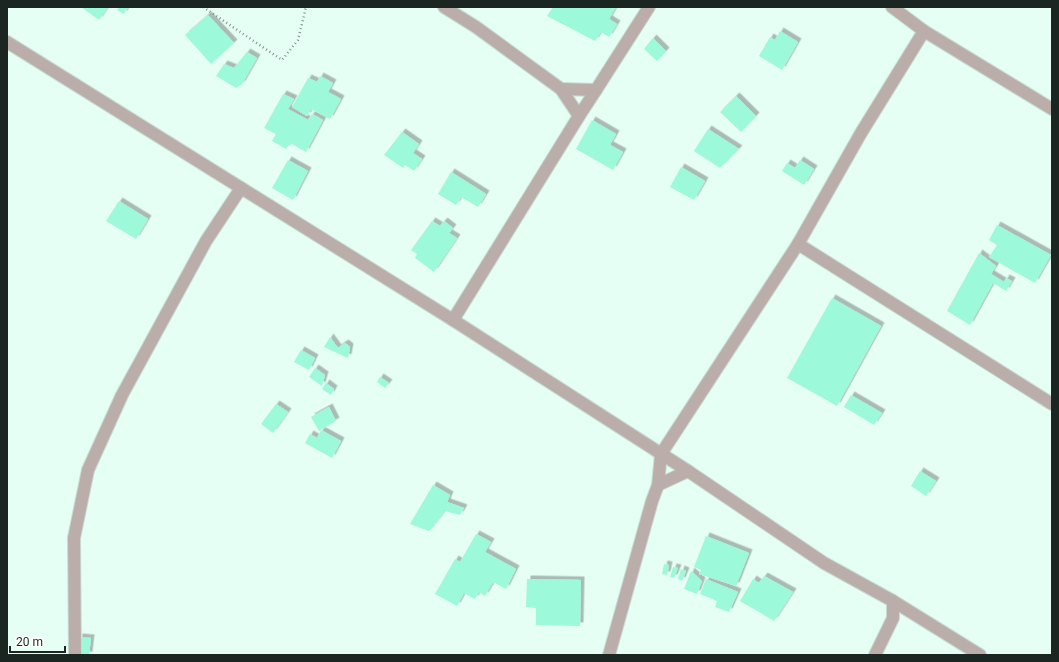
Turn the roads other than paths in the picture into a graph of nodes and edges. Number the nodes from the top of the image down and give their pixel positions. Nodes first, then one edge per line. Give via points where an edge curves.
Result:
1 (444, 7) edge
2 (649, 7) edge
3 (892, 7) edge
4 (924, 31) junction
5 (7, 42) edge
6 (561, 89) junction
7 (596, 90) junction
8 (1052, 109) edge
9 (579, 116) junction
10 (241, 188) junction
11 (798, 244) junction
12 (453, 320) junction
13 (1052, 404) edge
14 (661, 454) junction
15 (688, 471) junction
16 (658, 485) junction
17 (893, 601) junction
18 (75, 655) edge
19 (609, 655) edge
20 (875, 655) edge
21 (980, 655) edge

1 - 6 street
2 - 7 street
3 - 4 street
4 - 8 street
4 - 11 street via 861,132
5 - 10 street
6 - 7 street
6 - 9 street
7 - 9 street
9 - 12 street
10 - 12 street
10 - 18 street via 206,241 122,395 88,470 74,538
11 - 13 street
11 - 14 street
12 - 14 street
14 - 15 street
14 - 16 street
15 - 16 street
15 - 17 street via 824,563
16 - 19 street
17 - 20 street via 893,618
17 - 21 street

